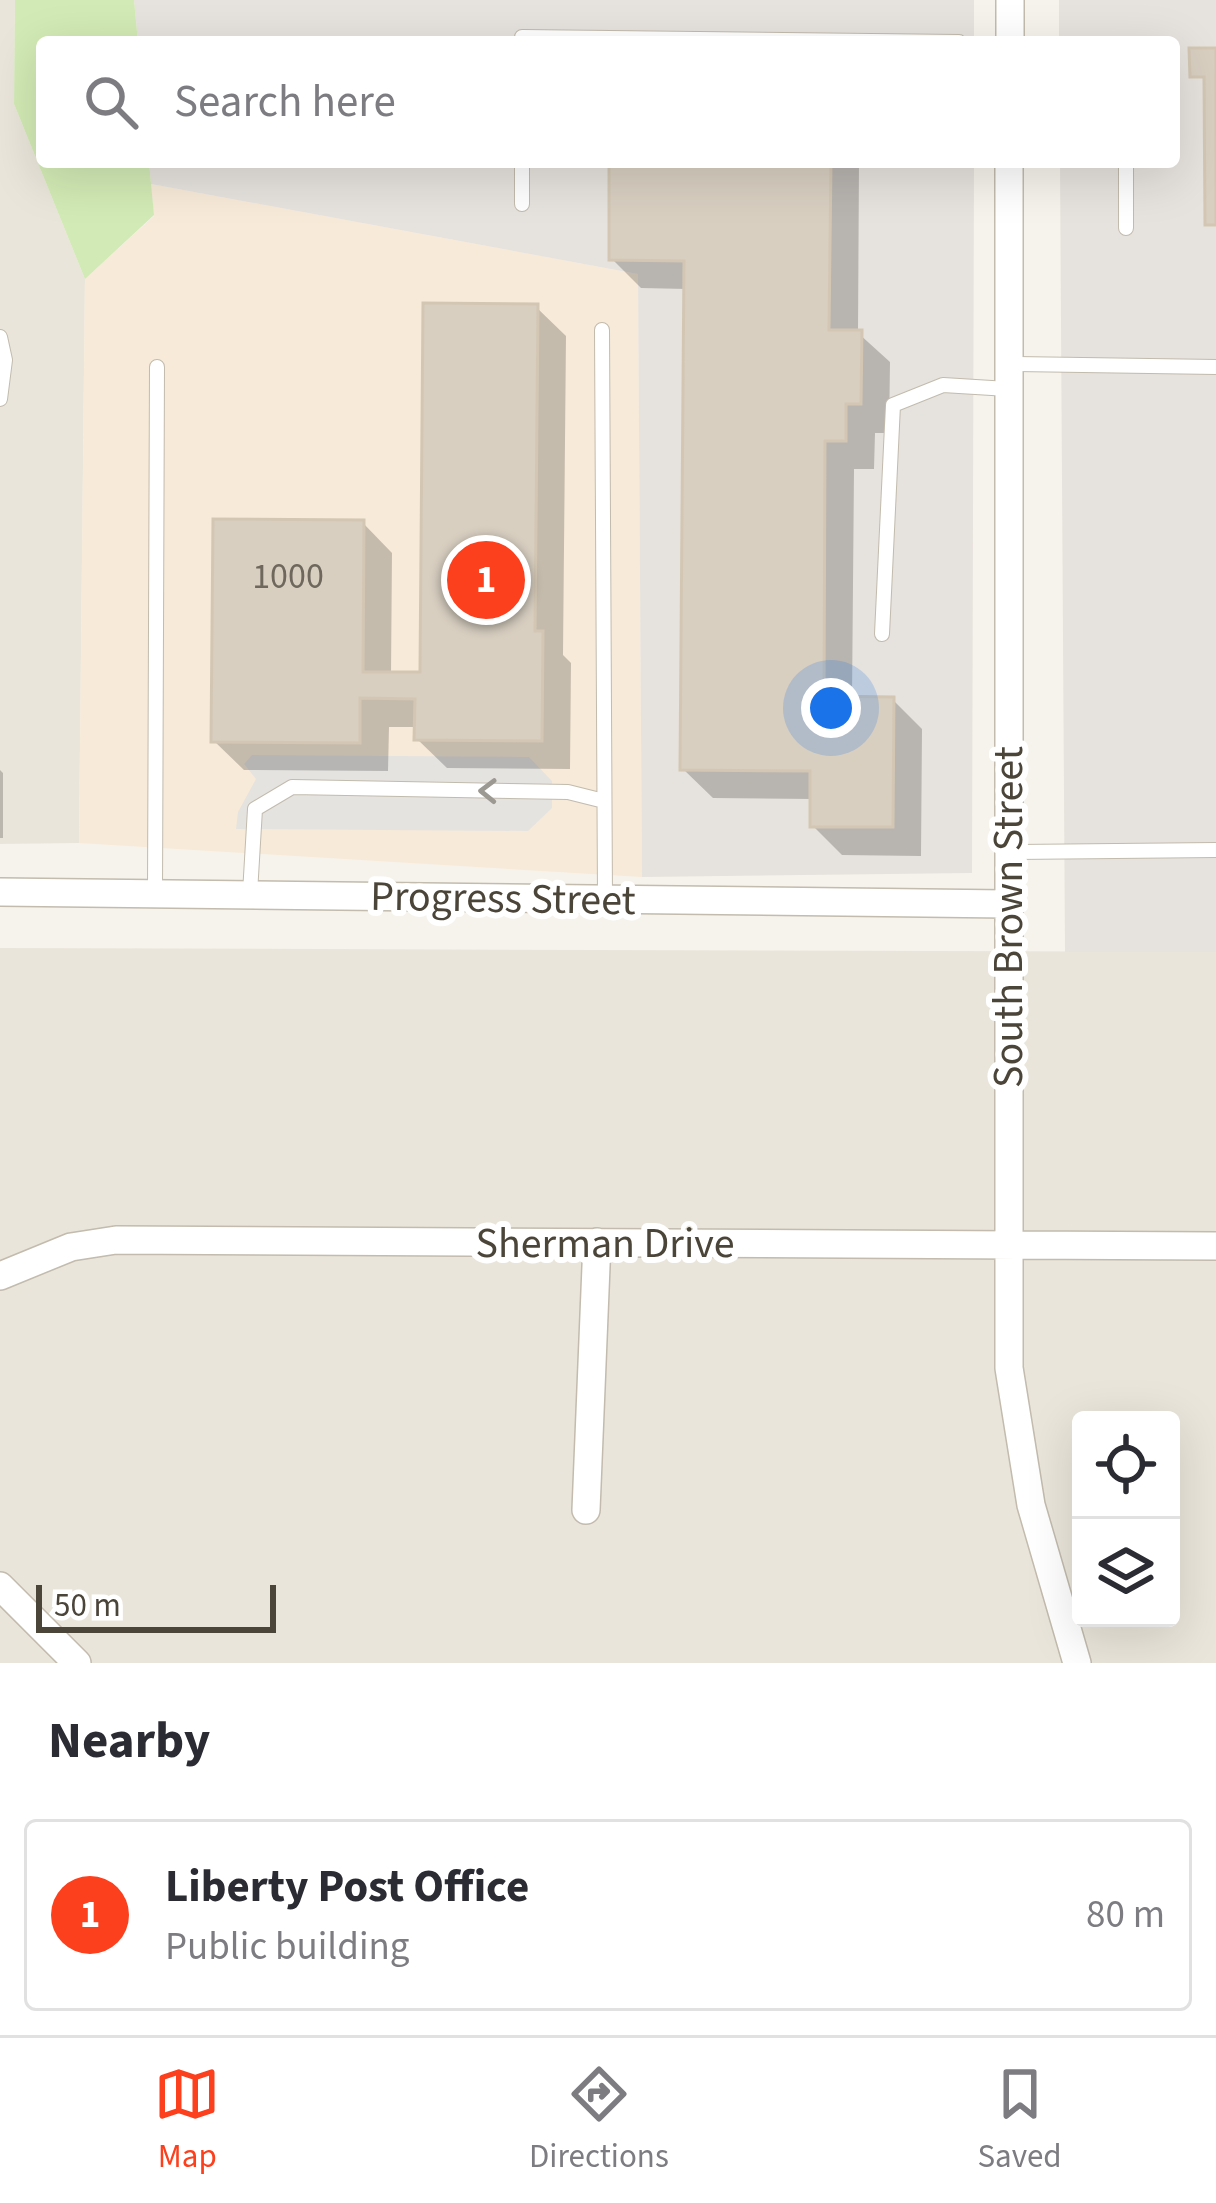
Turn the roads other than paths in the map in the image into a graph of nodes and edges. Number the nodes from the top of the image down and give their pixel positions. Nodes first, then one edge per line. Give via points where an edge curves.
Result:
1 (1010, 0) edge
2 (1010, 36) edge
3 (522, 168) edge
4 (1009, 168) edge
5 (1126, 168) edge
6 (522, 204) dead end
7 (1126, 228) dead end
8 (602, 330) dead end
9 (0, 337) edge
10 (157, 367) dead end
11 (1216, 367) edge
12 (1008, 376) junction
13 (0, 399) edge
14 (882, 634) dead end
15 (604, 802) junction
16 (1216, 850) edge
17 (1006, 852) junction
18 (0, 892) edge
19 (155, 892) junction
20 (250, 893) junction
21 (605, 898) junction
22 (1006, 904) junction
23 (597, 1242) junction
24 (1007, 1244) junction
25 (1216, 1246) edge
26 (0, 1276) edge
27 (586, 1510) dead end
28 (0, 1586) edge
29 (77, 1663) edge
30 (1077, 1663) edge

1 - 2 street
3 - 6 lane
4 - 12 street, South Brown Street
5 - 7 lane
8 - 15 lane
9 - 13 lane
10 - 19 lane
11 - 12 lane
12 - 14 lane via 943,385 893,405
12 - 17 street, South Brown Street
15 -> 20 lane via 568,792 292,787 255,809
15 - 21 lane
16 - 17 lane
17 - 22 street, South Brown Street
18 - 19 street, Progress Street
19 - 20 street, Progress Street
20 - 21 street, Progress Street
21 - 22 street, Progress Street
22 - 24 street, South Brown Street
23 - 24 street, Sherman Drive
23 - 26 street, Sherman Drive via 116,1240 71,1247
23 - 27 street
24 - 25 street, Sherman Drive
24 - 30 street, South Brown Street via 1018,1443
28 - 29 street

